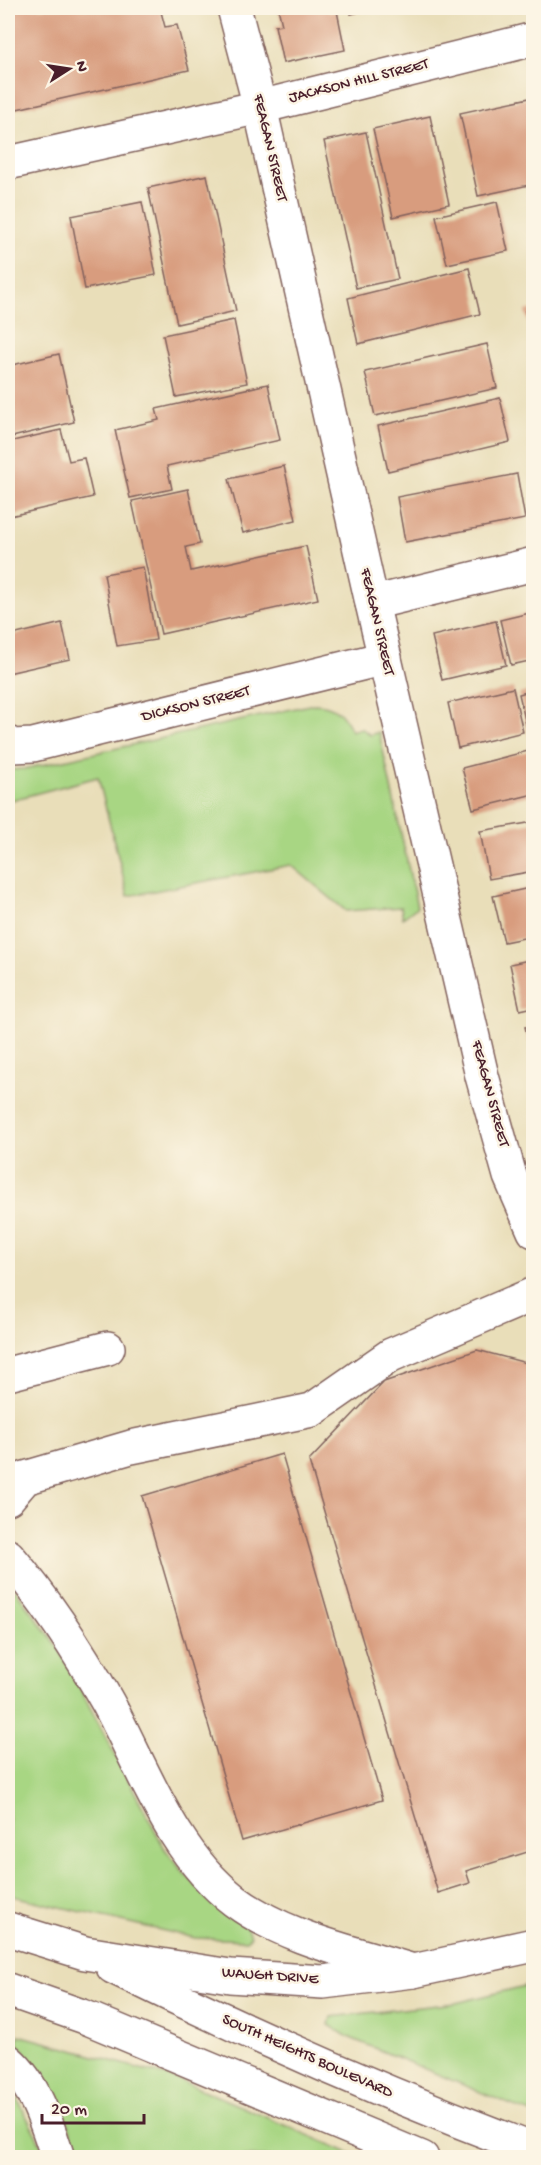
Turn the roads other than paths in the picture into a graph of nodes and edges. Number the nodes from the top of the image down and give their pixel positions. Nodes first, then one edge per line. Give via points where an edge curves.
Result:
1 (234, 8) edge
2 (534, 39) edge
3 (260, 106) junction
4 (8, 163) edge
5 (534, 564) edge
6 (372, 603) junction
7 (385, 658) junction
8 (8, 743) edge
9 (534, 1232) edge
10 (534, 1294) edge
11 (108, 1348) dead end
12 (8, 1374) edge
13 (8, 1498) edge
14 (8, 1557) edge
15 (8, 1929) edge
16 (534, 1945) edge
17 (85, 1953) junction
18 (413, 1971) junction
19 (8, 1990) edge
20 (8, 2061) edge
21 (534, 2150) edge
22 (58, 2157) edge
23 (422, 2157) edge

1 - 3 street, FEAGAN STREET
2 - 3 street, JACKSON HILL STREET
3 - 4 street, JACKSON HILL STREET
3 - 6 street, FEAGAN STREET
5 - 6 street
6 - 7 street, FEAGAN STREET
7 - 8 street, DICKSON STREET via 33,745
7 - 9 street, FEAGAN STREET via 482,1076 510,1176
10 - 13 street via 391,1355 312,1410 131,1447 26,1478
11 - 12 street
14 - 18 street via 73,1642 171,1823 199,1866 235,1901 292,1933
15 - 17 street, WAUGH DRIVE
16 - 18 street, WAUGH DRIVE
17 - 18 street, WAUGH DRIVE via 230,1976 323,1982
17 - 21 street, SOUTH HEIGHTS BOULEVARD via 242,2030 445,2117
19 - 23 street via 85,2017
20 - 22 street via 45,2115

